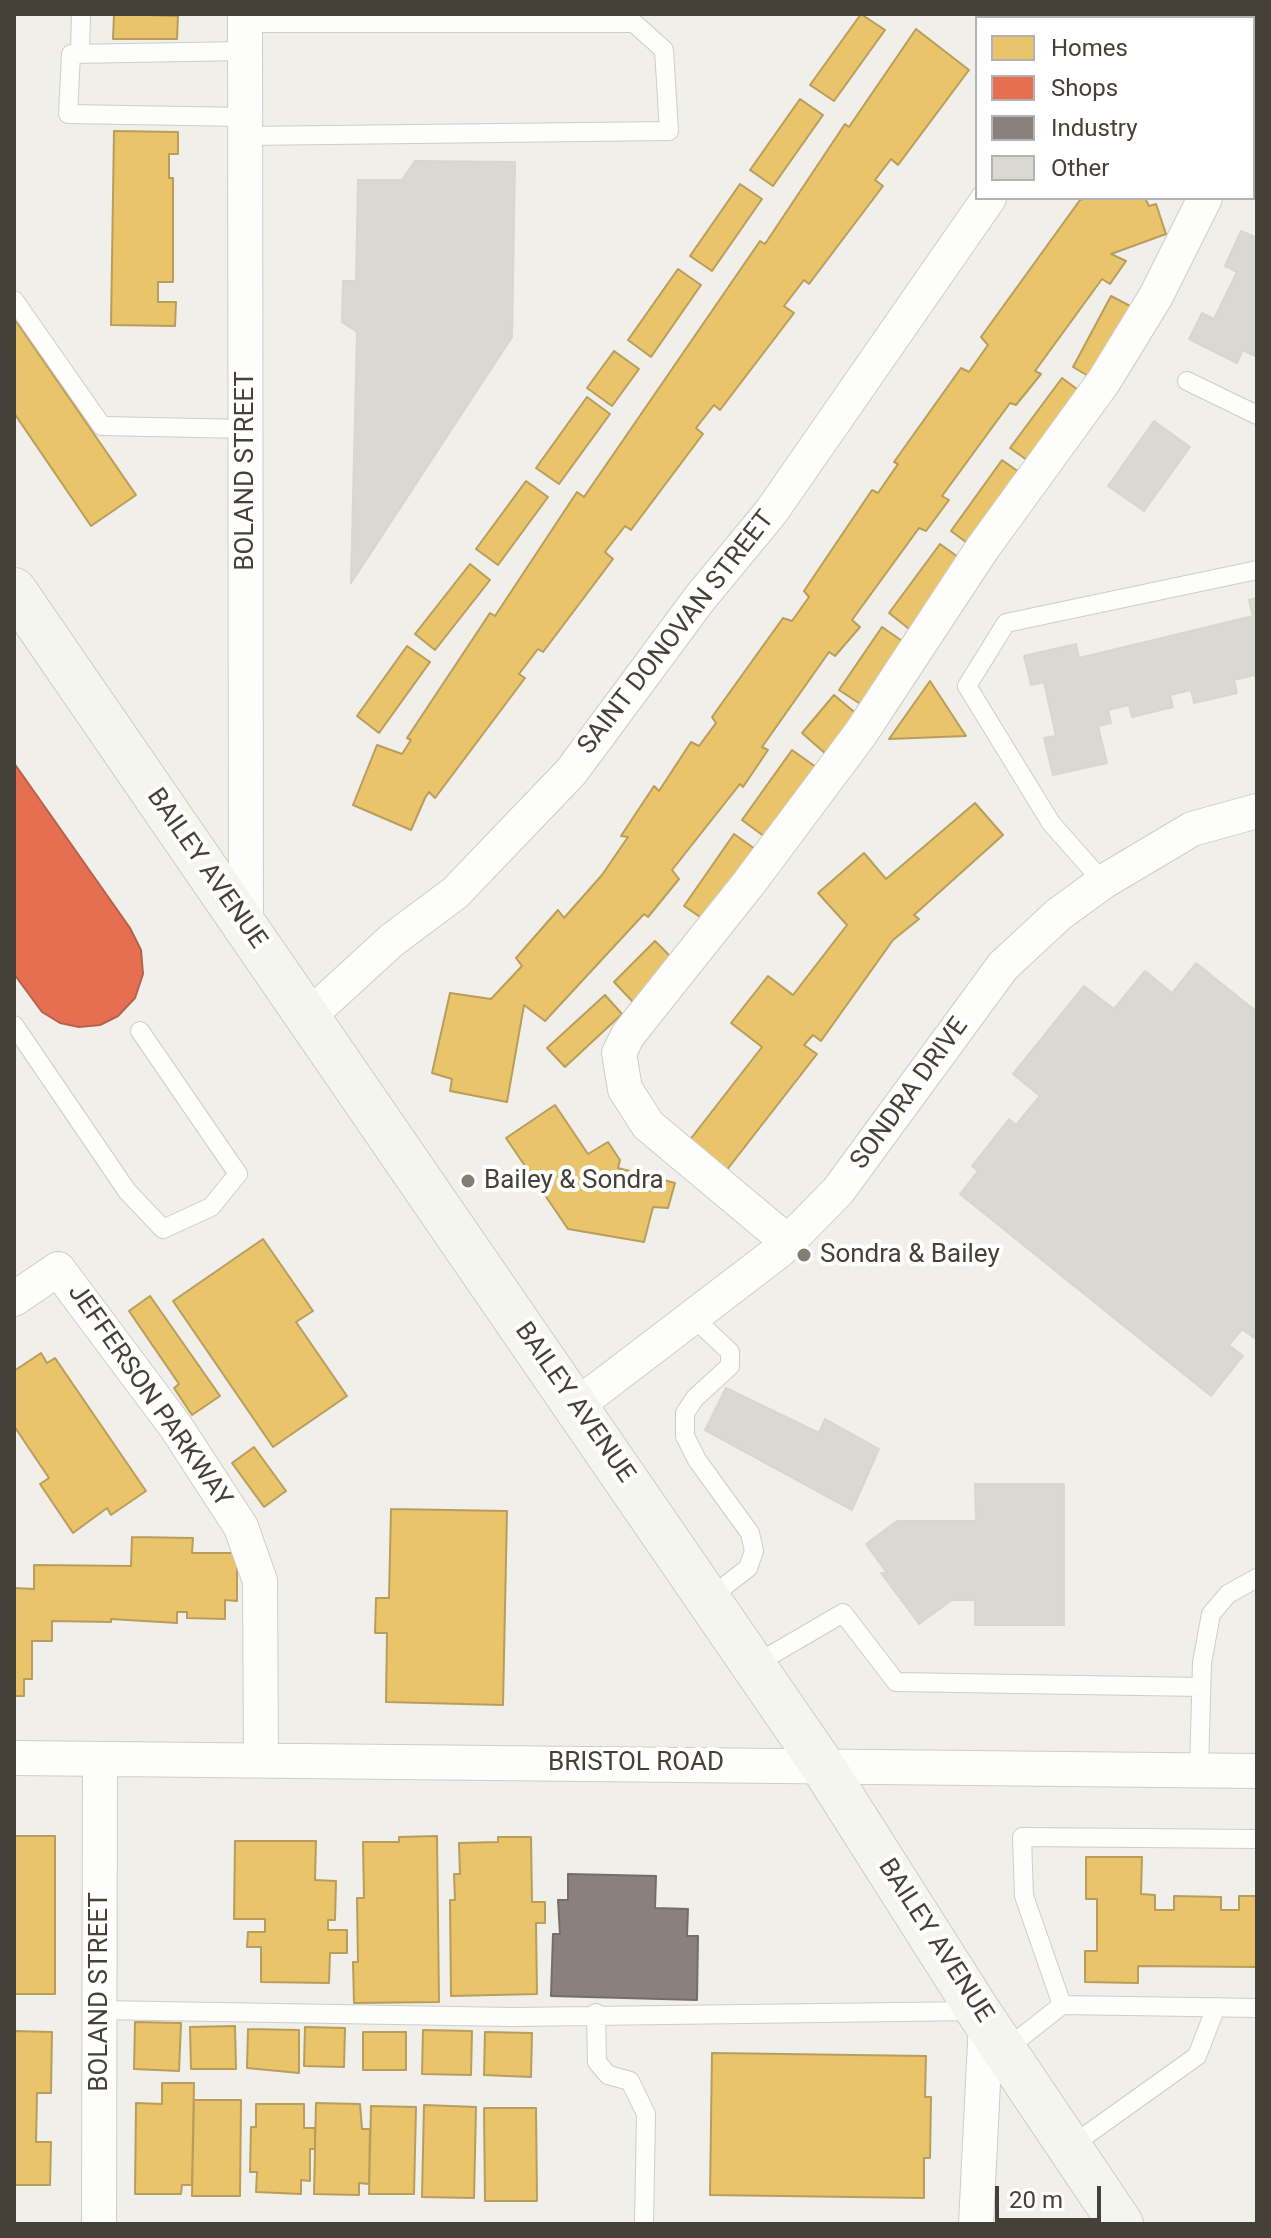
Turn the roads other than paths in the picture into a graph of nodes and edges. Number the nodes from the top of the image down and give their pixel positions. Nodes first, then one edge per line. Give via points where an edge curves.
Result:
1 (81, 14) edge
2 (245, 29) edge
3 (80, 53) junction
4 (245, 126) junction
5 (988, 200) edge
6 (1204, 200) edge
7 (14, 300) edge
8 (1187, 381) dead end
9 (1257, 415) edge
10 (246, 429) junction
11 (1257, 570) edge
12 (14, 590) edge
13 (1257, 811) edge
14 (1103, 882) junction
15 (246, 927) junction
16 (308, 1017) junction
17 (14, 1025) edge
18 (140, 1031) dead end
19 (788, 1242) junction
20 (14, 1299) edge
21 (693, 1317) junction
22 (576, 1406) junction
23 (1257, 1578) edge
24 (708, 1599) junction
25 (754, 1665) junction
26 (1201, 1687) junction
27 (14, 1758) edge
28 (100, 1759) junction
29 (261, 1760) junction
30 (822, 1765) junction
31 (1199, 1770) junction
32 (1257, 1771) edge
33 (1257, 1839) edge
34 (1062, 2005) junction
35 (1216, 2007) junction
36 (1257, 2008) edge
37 (99, 2010) junction
38 (596, 2013) junction
39 (990, 2028) junction
40 (1071, 2146) junction
41 (99, 2224) edge
42 (644, 2224) edge
43 (976, 2224) edge
44 (1121, 2224) edge

1 - 3 lane
2 - 3 lane
2 - 4 street, BOLAND STREET
2 - 4 lane via 634,23 664,50 669,131
3 - 4 lane via 71,54 68,114
4 - 10 street, BOLAND STREET
5 - 16 street, SAINT DONOVAN STREET via 771,512 571,772 455,893 392,940
6 - 19 street via 1156,296 1104,381 982,549 861,733 619,1053 625,1089 648,1125
7 - 10 lane via 102,426
8 - 9 lane
10 - 15 street, BOLAND STREET
11 - 14 lane via 1006,623 967,686 1051,823
12 - 15 street, BAILEY AVENUE
13 - 14 street, SONDRA DRIVE via 1192,829
14 - 19 street, SONDRA DRIVE via 1003,966 838,1191
15 - 16 street, BAILEY AVENUE
16 - 22 street, BAILEY AVENUE
17 - 18 lane via 127,1191 163,1229 211,1207 238,1174
19 - 21 street, SONDRA DRIVE
20 - 29 street, JEFFERSON PARKWAY via 58,1269 176,1427 241,1527 260,1581
21 - 22 street, SONDRA DRIVE
21 - 24 lane via 730,1352 730,1366 685,1413 685,1436 750,1533 754,1551 748,1568
22 - 24 street, BAILEY AVENUE
23 - 26 lane via 1228,1594 1211,1614
24 - 25 street, BAILEY AVENUE
25 - 26 lane via 843,1613 896,1682
25 - 30 street, BAILEY AVENUE
26 - 31 lane
27 - 28 street, BRISTOL ROAD
28 - 29 street, BRISTOL ROAD
28 - 37 street, BOLAND STREET
29 - 30 street, BRISTOL ROAD
30 - 31 street, BRISTOL ROAD
30 - 39 street, BAILEY AVENUE
31 - 32 street, BRISTOL ROAD
33 - 34 lane via 1022,1837 1024,1896
34 - 35 lane
34 - 39 lane
35 - 36 lane
35 - 40 lane via 1197,2056
37 - 38 lane via 513,2017
37 - 41 street, BOLAND STREET
38 - 39 lane
38 - 42 lane via 597,2062 608,2075 630,2081 646,2114
39 - 40 street, BAILEY AVENUE
39 - 43 street
40 - 44 street, BAILEY AVENUE

